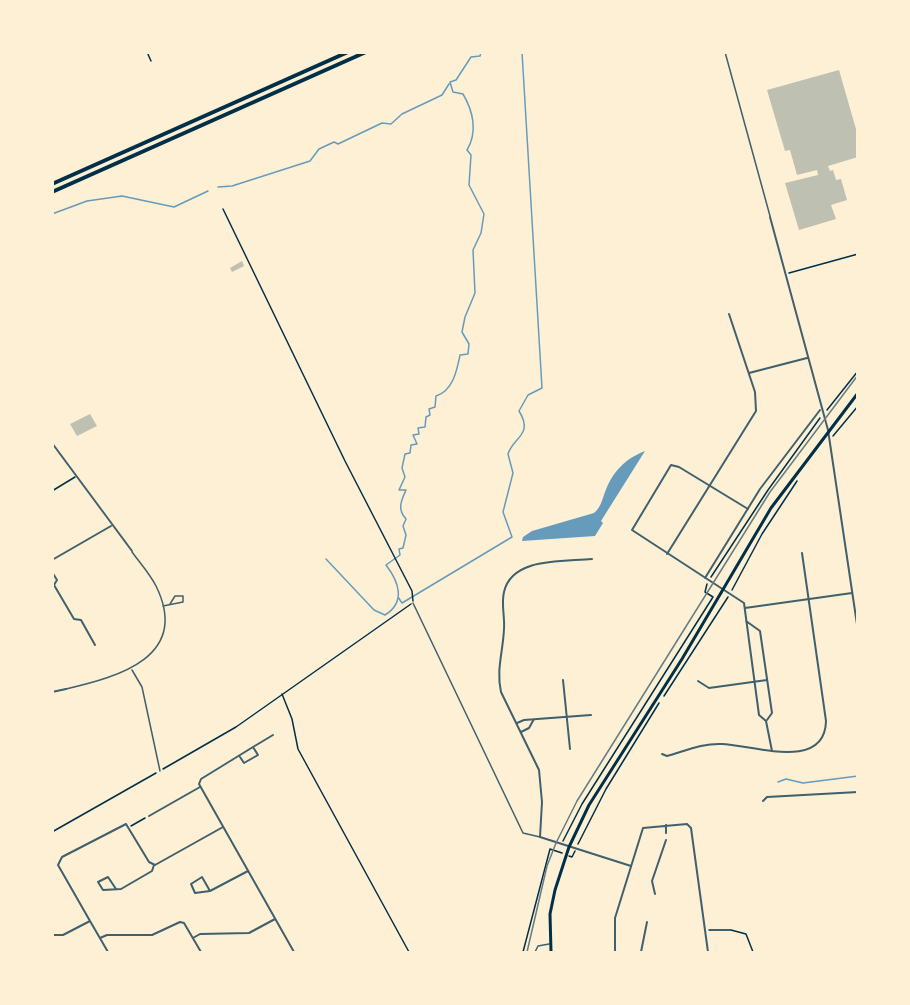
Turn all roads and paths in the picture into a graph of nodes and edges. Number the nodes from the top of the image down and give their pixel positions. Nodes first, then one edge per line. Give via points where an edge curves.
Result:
1 (147, 52) edge
2 (348, 52) edge
3 (366, 52) edge
4 (725, 52) edge
5 (151, 61) dead end
6 (52, 184) edge
7 (52, 192) edge
8 (223, 209) dead end
9 (770, 217) joint
10 (858, 254) edge
11 (786, 274) junction
12 (729, 314) dead end
13 (808, 357) junction
14 (858, 370) edge
15 (749, 373) junction
16 (858, 393) edge
17 (858, 406) edge
18 (820, 410) junction
19 (822, 416) junction
20 (828, 430) junction
21 (829, 440) junction
22 (52, 443) edge
23 (76, 477) junction
24 (798, 479) dead end
25 (709, 485) junction
26 (52, 491) edge
27 (748, 509) junction
28 (111, 526) junction
29 (132, 551) joint
30 (802, 553) dead end
31 (667, 554) junction
32 (592, 559) dead end
33 (52, 560) edge
34 (52, 572) edge
35 (705, 578) junction
36 (709, 580) junction
37 (723, 590) junction
38 (852, 593) junction
39 (729, 594) junction
40 (808, 598) junction
41 (413, 602) junction
42 (171, 604) dead end
43 (162, 606) junction
44 (745, 608) junction
45 (746, 621) junction
46 (858, 631) edge
47 (95, 645) dead end
48 (131, 669) junction
49 (563, 680) dead end
50 (767, 680) junction
51 (698, 681) dead end
52 (755, 682) junction
53 (66, 689) joint
54 (52, 692) edge
55 (282, 693) junction
56 (591, 715) dead end
57 (566, 716) junction
58 (534, 719) junction
59 (766, 721) junction
60 (516, 723) junction
61 (521, 732) junction
62 (273, 735) dead end
63 (253, 747) junction
64 (570, 748) dead end
65 (772, 751) junction
66 (662, 754) dead end
67 (240, 757) junction
68 (160, 771) junction
69 (200, 788) junction
70 (858, 792) edge
71 (764, 801) dead end
72 (149, 816) joint
73 (666, 825) junction
74 (130, 827) junction
75 (223, 827) junction
76 (52, 832) edge
77 (666, 833) dead end
78 (540, 837) junction
79 (666, 840) dead end
80 (562, 844) junction
81 (568, 847) junction
82 (575, 849) junction
83 (572, 857) dead end
84 (154, 865) junction
85 (631, 867) junction
86 (248, 871) junction
87 (116, 890) junction
88 (210, 891) junction
89 (655, 894) dead end
90 (275, 919) junction
91 (90, 921) junction
92 (647, 922) dead end
93 (705, 931) junction
94 (52, 935) edge
95 (100, 938) junction
96 (193, 938) junction
97 (550, 944) junction
98 (108, 952) edge
99 (201, 952) edge
100 (294, 952) edge
101 (409, 952) edge
102 (523, 952) edge
103 (535, 952) edge
104 (550, 952) edge
105 (615, 952) edge
106 (641, 952) edge
107 (708, 952) edge
108 (753, 952) edge

1 - 5 path
2 - 6 highway
3 - 7 highway
4 - 9 lane
8 - 41 path
9 - 11 street
10 - 11 path
11 - 13 street
12 - 15 street
13 - 15 street
13 - 18 street
14 - 19 path
15 - 25 street via 756,411
16 - 20 main road
17 - 21 path
18 - 19 street
18 - 27 street
19 - 20 street
19 - 36 path
20 - 21 street
20 - 37 main road via 777,498
21 - 38 street
22 - 23 street
23 - 26 path
23 - 28 street
24 - 39 path
25 - 27 street
25 - 31 street
25 - 31 street via 671,465 632,530
27 - 35 street
28 - 29 street
28 - 33 street
29 - 43 lane via 156,587
30 - 40 street
31 - 35 street
32 - 60 street via 525,567 507,582 498,680
34 - 47 street via 57,580 54,585 74,619 81,620
35 - 36 street
36 - 37 street
36 - 80 path via 705,592 713,597 582,804
37 - 39 street
37 - 81 main road via 595,795
38 - 40 street
38 - 46 street
39 - 44 street via 744,603
39 - 82 path via 606,789
40 - 44 street
40 - 65 street via 826,732 811,748
41 - 55 path
41 - 78 lane via 523,833
42 - 43 lane
43 - 48 lane via 165,625 159,644
44 - 45 street
45 - 50 street via 760,631
45 - 52 street
48 - 53 lane
48 - 68 lane via 142,687
49 - 57 street
50 - 52 street
50 - 59 street via 772,713
51 - 52 street via 709,688
52 - 59 street via 759,715
53 - 54 street
55 - 68 path via 236,727
55 - 101 path via 298,749
56 - 57 street
57 - 58 street
57 - 64 street
58 - 60 street
58 - 61 street
59 - 65 street
60 - 61 street
61 - 78 street via 536,760 541,780
62 - 63 street
63 - 67 street
63 - 67 street via 258,755 244,763
65 - 66 street via 721,744
67 - 69 street via 201,779
68 - 76 path
69 - 72 street
69 - 75 street
70 - 71 street via 767,797
72 - 74 path
73 - 77 street
73 - 85 street via 643,828
73 - 93 street via 690,827
74 - 84 street
74 - 91 street via 122,824 58,862
75 - 84 street
75 - 86 street
78 - 80 street
79 - 89 street via 652,881
80 - 81 street
80 - 102 path via 559,852 550,849
81 - 82 street
81 - 97 main road via 551,907
82 - 83 path
82 - 85 street
84 - 87 street via 152,871
85 - 105 street via 615,918
86 - 88 street
86 - 90 street
87 - 87 street via 103,890 98,882 108,877
88 - 88 street via 202,878 191,884 195,893
90 - 96 street via 249,933 200,934
90 - 100 street
91 - 94 street
91 - 95 street
92 - 106 street
93 - 107 street
93 - 108 path via 746,934
95 - 96 street via 152,934 180,922
95 - 98 street
96 - 99 street
97 - 103 lane via 538,946
97 - 104 main road

